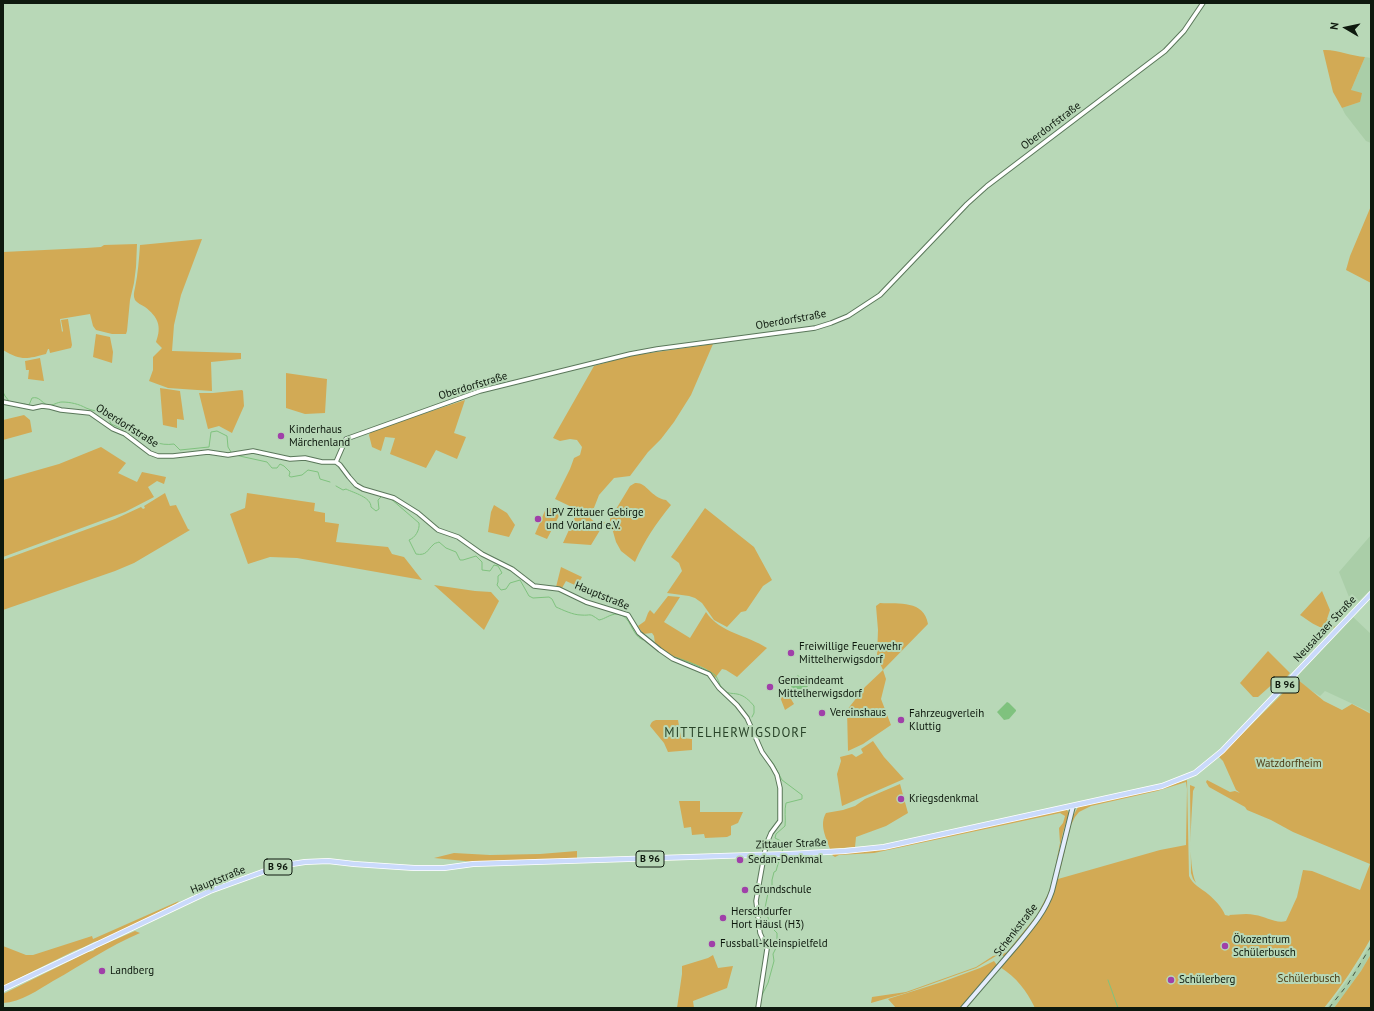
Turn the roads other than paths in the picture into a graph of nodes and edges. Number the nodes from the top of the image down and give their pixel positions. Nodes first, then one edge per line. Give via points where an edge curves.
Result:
1 (1203, 3) edge
2 (3, 402) edge
3 (336, 462) junction
4 (1371, 594) edge
5 (1073, 806) junction
6 (578, 861) joint
7 (3, 989) edge
8 (758, 1008) edge
9 (963, 1008) edge

1 - 3 street, Oberdorfstraße via 1184,31 1168,48 987,186 880,295 848,316 815,328 630,354 480,391 346,439
2 - 3 street, Oberdorfstraße via 33,408 42,406 90,413 155,455 168,457 208,452 225,455 253,451 283,458
3 - 8 street, Hauptstraße via 356,485 394,498 438,530 458,537 482,554 512,569 534,586 563,590 586,602 628,615 639,633 660,650 673,659 707,672 741,710 762,752 776,772 780,788 780,821 766,845 756,901 760,933 767,949
4 - 5 main road, Neusalzaer Straße / B 96 via 1204,767 1162,786
5 - 6 main road, Zittauer Straße / B 96, bridge via 870,849
5 - 9 main road, Schenkstraße via 1048,903 1041,915
6 - 7 main road, Hauptstraße / B 96 via 473,864 444,868 328,861 279,866 210,891

